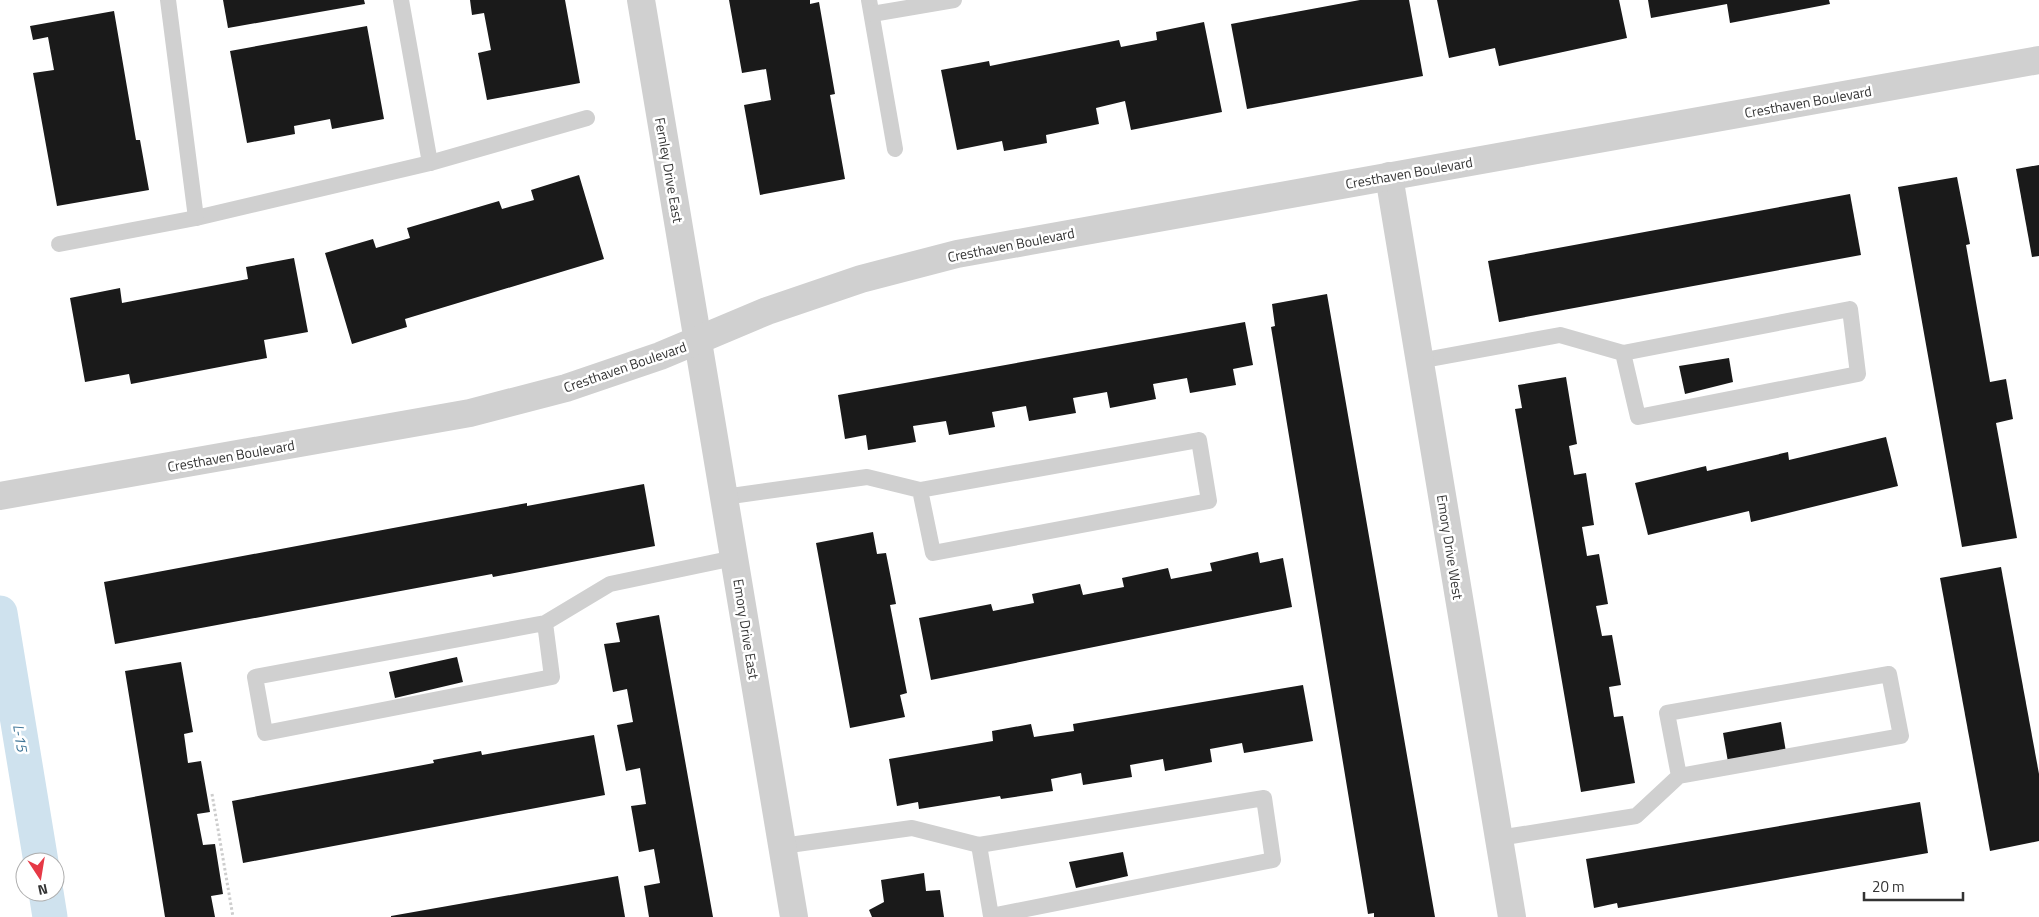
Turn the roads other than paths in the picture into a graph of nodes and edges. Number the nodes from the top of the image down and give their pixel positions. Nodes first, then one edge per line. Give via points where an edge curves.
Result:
1 (168, 0) edge
2 (400, 0) edge
3 (641, 0) edge
4 (954, 0) edge
5 (871, 7) edge
6 (2039, 60) edge
7 (587, 118) dead end
8 (895, 149) dead end
9 (430, 163) junction
10 (1388, 176) junction
11 (196, 218) junction
12 (59, 244) dead end
13 (698, 340) junction
14 (1623, 353) junction
15 (1419, 361) junction
16 (920, 490) junction
17 (0, 496) edge
18 (724, 497) junction
19 (734, 558) junction
20 (545, 623) junction
21 (1679, 776) junction
22 (1499, 838) junction
23 (979, 845) junction
24 (782, 846) junction
25 (794, 917) edge
26 (1512, 917) edge

1 - 11 lane
2 - 9 lane
3 - 13 street, Fernley Drive East
4 - 5 lane
5 - 8 lane
6 - 10 street, Cresthaven Boulevard
7 - 9 lane
9 - 11 lane
10 - 13 street, Cresthaven Boulevard via 957,254 861,279 767,311
10 - 15 street, Emory Drive West
11 - 12 lane
13 - 17 street, Cresthaven Boulevard via 566,388 470,413
13 - 18 street, Emory Drive East
14 - 14 lane via 1638,417 1858,374 1850,308
14 - 15 lane via 1560,336
15 - 22 street, Emory Drive West
16 - 16 lane via 933,553 1209,501 1198,440
16 - 18 lane via 867,477
18 - 19 street, Emory Drive East
19 - 20 lane via 610,584
19 - 24 street, Emory Drive East
20 - 20 lane via 255,677 265,733 552,677
21 - 21 lane via 1902,736 1889,674 1667,712
21 - 22 lane via 1636,816
22 - 26 street, Emory Drive West
23 - 23 lane via 991,916 1273,860 1264,798
23 - 24 lane via 912,828
24 - 25 street, Emory Drive East

